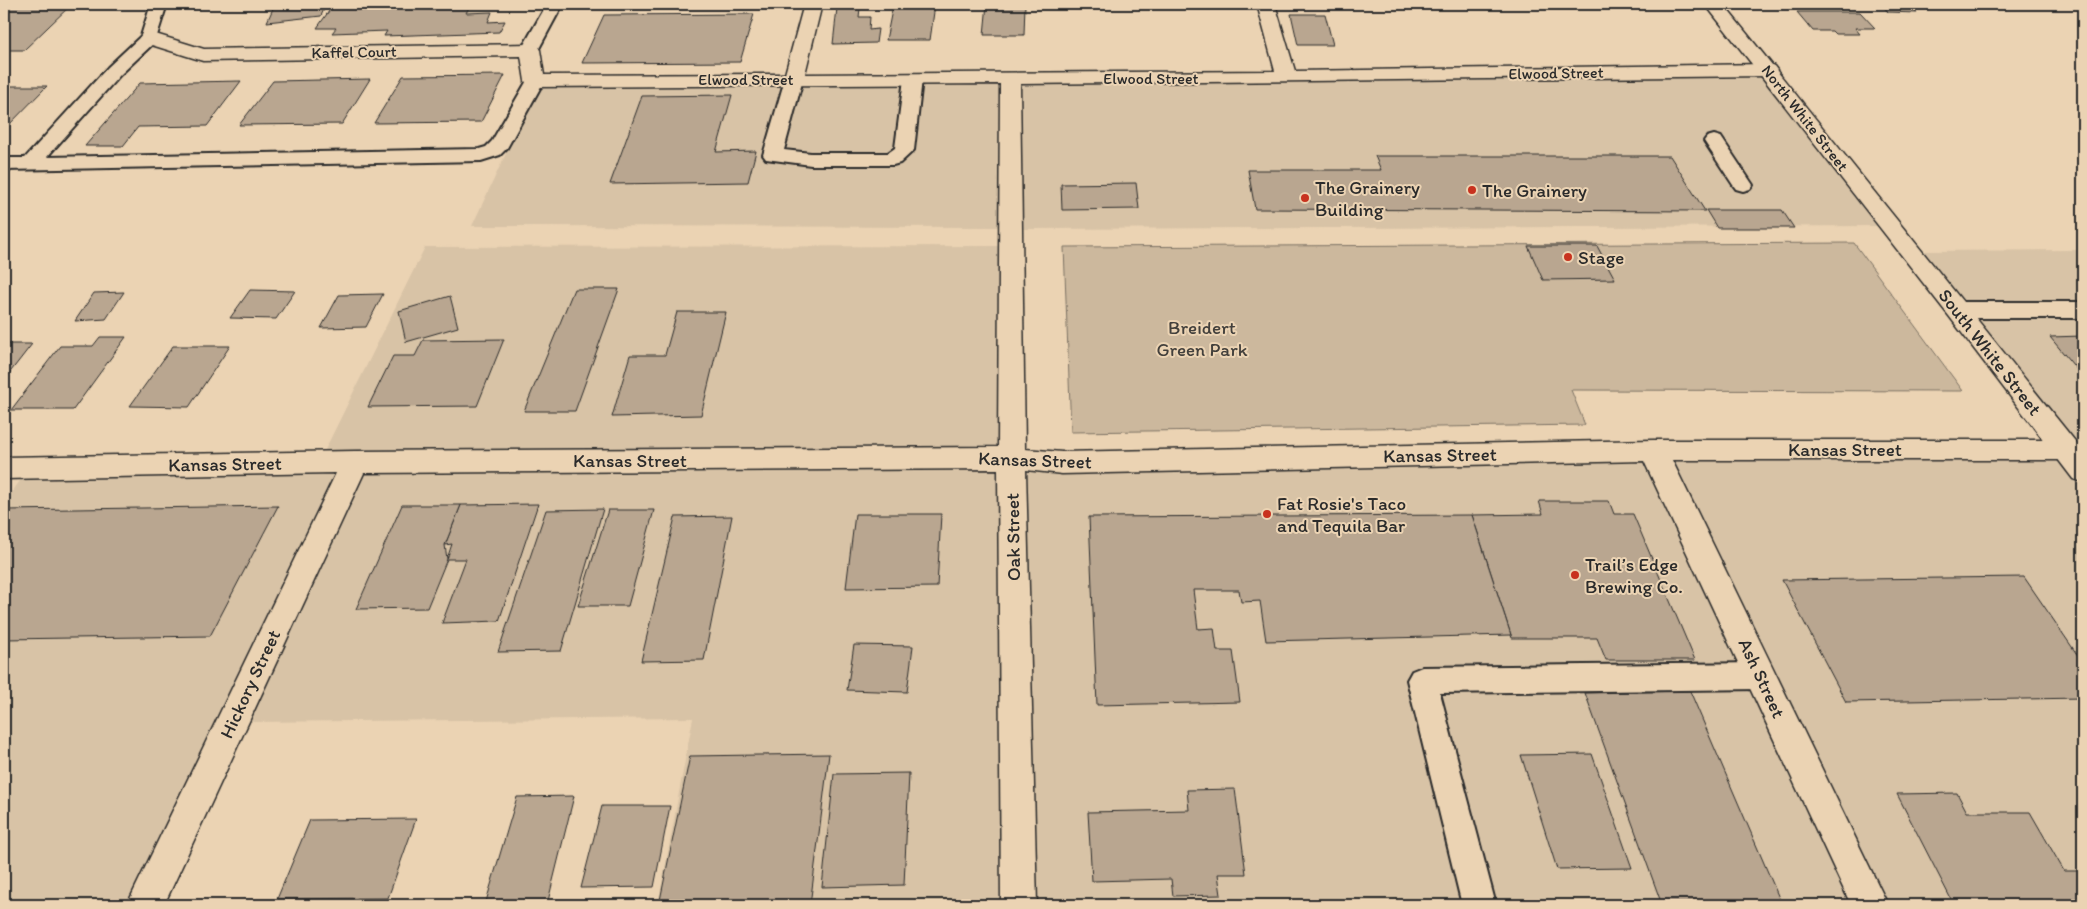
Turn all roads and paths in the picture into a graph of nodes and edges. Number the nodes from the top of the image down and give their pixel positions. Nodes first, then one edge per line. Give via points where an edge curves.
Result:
1 (159, 4) edge
2 (555, 4) edge
3 (813, 4) edge
4 (1266, 4) edge
5 (1714, 4) edge
6 (149, 38) junction
7 (530, 50) junction
8 (1767, 70) junction
9 (1287, 77) junction
10 (794, 79) junction
11 (913, 79) junction
12 (1010, 79) junction
13 (535, 81) junction
14 (1714, 141) dead end
15 (31, 163) junction
16 (4, 164) edge
17 (1743, 185) dead end
18 (1896, 232) joint
19 (1958, 310) junction
20 (2083, 310) edge
21 (1654, 450) junction
22 (2066, 450) junction
23 (1011, 458) junction
24 (355, 462) junction
25 (4, 468) edge
26 (2083, 471) edge
27 (1761, 676) junction
28 (145, 905) edge
29 (1019, 905) edge
30 (1479, 905) edge
31 (1870, 905) edge

1 - 6 lane
2 - 7 lane
3 - 10 street
4 - 9 street
5 - 8 street, North White Street
6 - 7 street, Kaffel Court via 203,55
6 - 15 lane via 114,71
7 - 13 street
8 - 9 street, Elwood Street
8 - 18 street, North White Street
9 - 12 street, Elwood Street
10 - 11 street, Elwood Street
10 - 11 lane via 773,155 872,160 893,159 904,150
10 - 13 street, Elwood Street
11 - 12 street, Elwood Street
12 - 23 street, Oak Street
13 - 15 lane via 500,144 493,151 481,154
14 - 17 lane
15 - 16 lane
18 - 19 street, South White Street
19 - 20 lane
19 - 22 street, South White Street
21 - 22 street, Kansas Street
21 - 23 street, Kansas Street via 1062,463
21 - 27 street, Ash Street
22 - 26 street, South White Street
23 - 24 street, Kansas Street
23 - 29 street, Oak Street
24 - 25 street, Kansas Street
24 - 28 street, Hickory Street
27 - 30 lane via 1422,680
27 - 31 street, Ash Street

